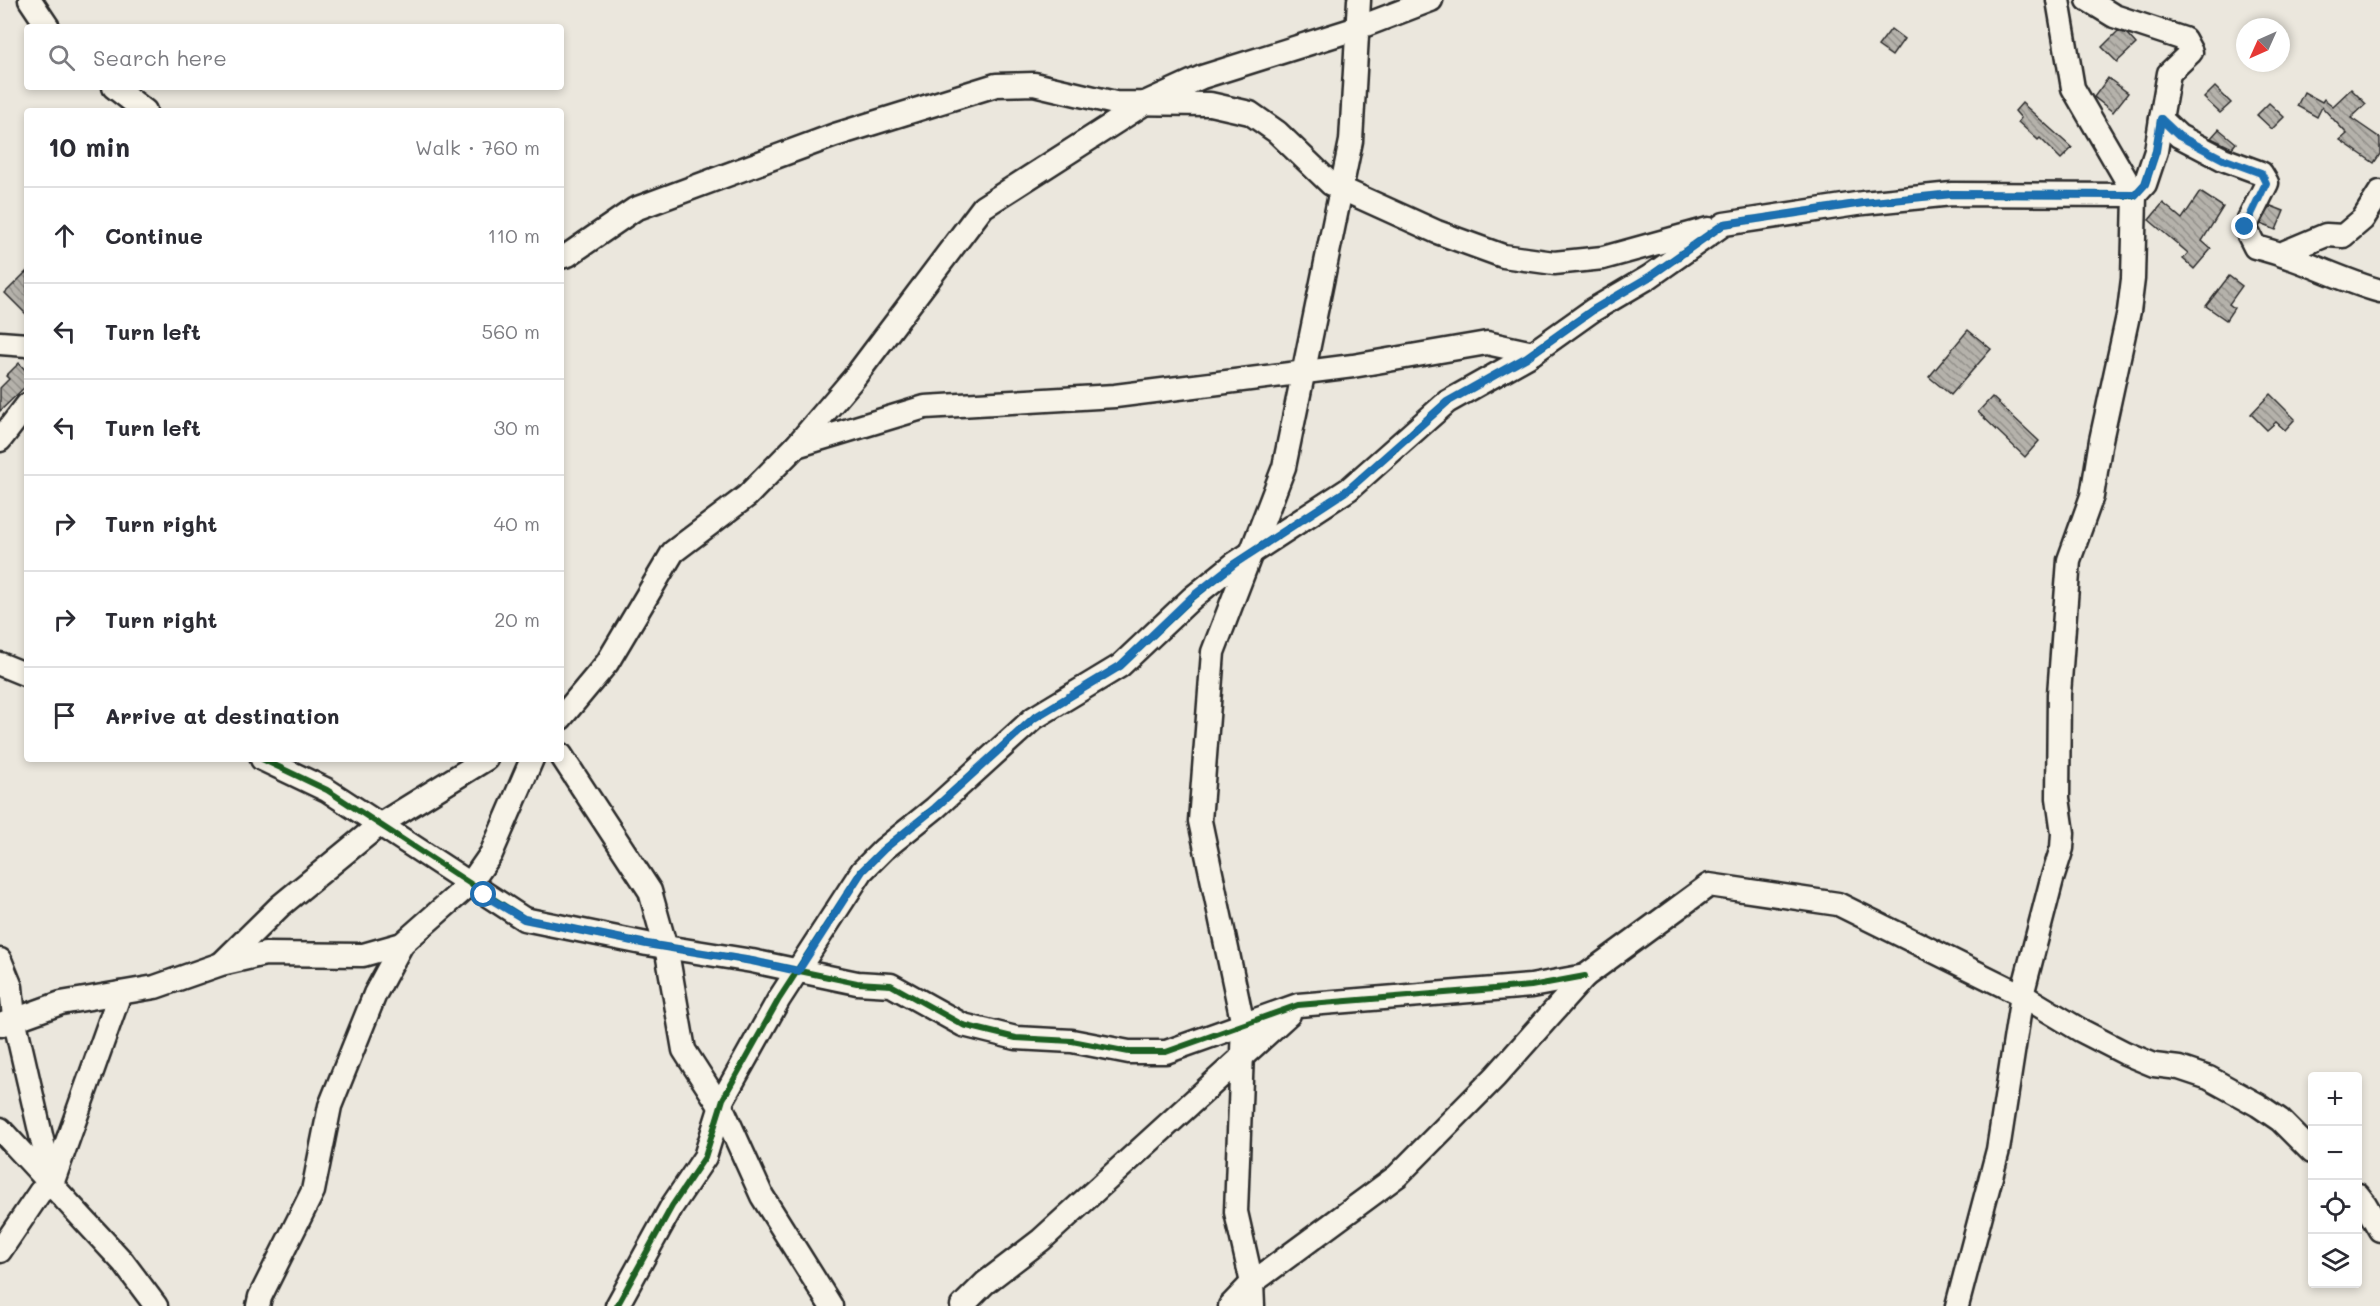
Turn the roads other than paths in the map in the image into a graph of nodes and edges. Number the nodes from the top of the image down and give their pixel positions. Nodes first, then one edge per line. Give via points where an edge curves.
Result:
1 (30, 0) edge
2 (1359, 0) edge
3 (1431, 0) edge
4 (2058, 0) edge
5 (2088, 0) edge
6 (46, 24) edge
7 (1358, 28) junction
8 (118, 90) edge
9 (1148, 102) junction
10 (140, 108) edge
11 (2161, 119) junction
12 (1341, 188) junction
13 (2380, 192) edge
14 (2135, 195) junction
15 (1724, 224) junction
16 (2283, 254) junction
17 (564, 256) edge
18 (2380, 291) edge
19 (0, 343) edge
20 (24, 345) edge
21 (1533, 353) junction
22 (1303, 372) junction
23 (24, 409) edge
24 (0, 440) edge
25 (796, 446) junction
26 (1251, 553) junction
27 (0, 664) edge
28 (24, 674) edge
29 (564, 712) edge
30 (564, 760) edge
31 (268, 762) edge
32 (481, 762) edge
33 (531, 762) edge
34 (379, 825) junction
35 (470, 884) junction
36 (402, 944) junction
37 (665, 945) junction
38 (0, 960) edge
39 (220, 964) junction
40 (798, 971) junction
41 (1585, 976) junction
42 (120, 993) junction
43 (2022, 995) junction
44 (1298, 1005) junction
45 (7, 1021) edge
46 (1243, 1025) junction
47 (1241, 1057) junction
48 (720, 1106) junction
49 (0, 1130) edge
50 (2308, 1147) edge
51 (52, 1184) junction
52 (2362, 1201) edge
53 (2380, 1230) edge
54 (0, 1251) edge
55 (1252, 1283) junction
56 (156, 1306) edge
57 (258, 1306) edge
58 (617, 1306) edge
59 (831, 1306) edge
60 (962, 1306) edge
61 (1230, 1306) edge
62 (1253, 1306) edge
63 (1957, 1306) edge

1 - 6 street
2 - 7 street
3 - 7 street
4 - 14 street via 2073,88
5 - 11 street via 2114,15 2184,39 2191,52 2169,73
7 - 9 street via 1202,77
7 - 12 street via 1351,141
8 - 10 street
9 - 12 street via 1210,104 1250,113 1277,132 1331,184
9 - 17 street via 1115,104 1034,84 996,85 835,135 635,209
9 - 25 street via 983,207 854,378
11 - 14 street via 2145,184
11 - 16 street via 2179,136 2261,173 2266,183 2245,227 2255,247
12 - 15 street via 1437,232 1503,256 1554,263 1603,258
12 - 22 street
13 - 16 street via 2363,219 2343,236 2326,235
14 - 15 street via 1952,194
14 - 43 street via 2129,311 2092,496 2069,560 2059,706 2062,848
15 - 21 street
16 - 18 street
19 - 20 street
21 - 22 street via 1487,343
21 - 26 street via 1447,402 1349,489
22 - 25 street via 1115,396 925,407
22 - 26 street via 1284,467
23 - 24 street
25 - 29 street via 747,496 673,552 607,663
26 - 40 street via 1192,597 1120,666 1034,718 884,849 862,871
26 - 46 street via 1213,652 1200,821
27 - 28 street
30 - 37 street via 650,891
31 - 34 street via 327,790
32 - 34 street
33 - 35 street via 491,854
34 - 35 street
34 - 39 street via 280,906
35 - 36 street
35 - 37 street via 524,919
36 - 39 street via 363,955 265,954
36 - 57 street via 375,994 330,1106 313,1191
37 - 40 street
37 - 48 street via 684,1050
38 - 45 street via 11,987
39 - 42 street via 155,987
40 - 46 street via 857,983 891,985 963,1024 1016,1038 1072,1041 1129,1052 1166,1052
40 - 48 street
41 - 43 street via 1709,885 1838,904
41 - 44 street via 1531,986
41 - 55 street via 1495,1077 1397,1176
42 - 45 street via 61,1003
42 - 51 street
43 - 50 street via 2125,1053 2154,1065 2209,1078 2280,1120
43 - 63 street via 1998,1150
44 - 46 street
44 - 47 street
45 - 51 street
46 - 47 street
47 - 55 street via 1236,1212
47 - 60 street via 1041,1240
48 - 58 street via 705,1157 672,1206
48 - 59 street via 762,1196
49 - 51 street
51 - 54 street via 40,1192
51 - 56 street via 123,1262
52 - 53 street
55 - 61 street
55 - 62 street

